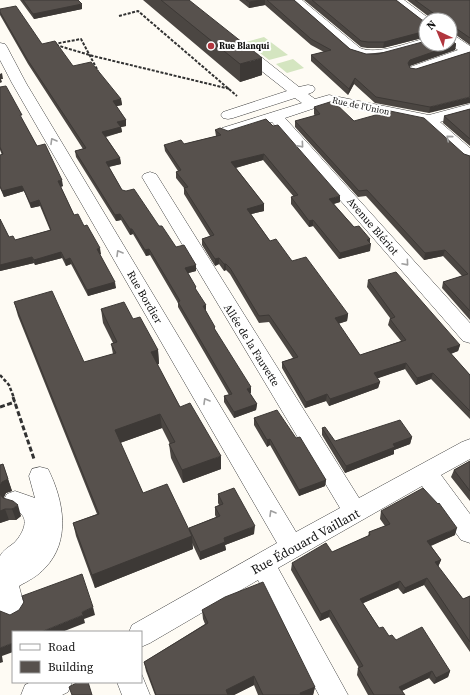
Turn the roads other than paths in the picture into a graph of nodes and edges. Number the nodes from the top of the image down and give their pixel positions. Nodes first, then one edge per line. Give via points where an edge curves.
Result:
1 (295, 0) edge
2 (396, 0) edge
3 (418, 16) edge
4 (229, 39) edge
5 (418, 44) edge
6 (458, 44) edge
7 (0, 47) edge
8 (469, 52) edge
9 (415, 70) edge
10 (300, 77) dead end
11 (298, 92) junction
12 (312, 104) junction
13 (470, 108) edge
14 (228, 115) dead end
15 (275, 116) junction
16 (429, 120) junction
17 (227, 131) edge
18 (470, 156) edge
19 (150, 177) dead end
20 (470, 336) edge
21 (470, 448) edge
22 (426, 473) junction
23 (40, 476) road end
24 (15, 501) edge
25 (355, 512) junction
26 (470, 533) edge
27 (292, 547) junction
28 (263, 564) junction
29 (2, 582) edge
30 (12, 609) dead end
31 (142, 633) edge
32 (131, 683) edge
33 (136, 695) edge
34 (334, 695) edge

1 - 5 street via 355,51 366,55
2 - 3 street
4 - 11 street
6 - 8 street
27 -> 7 street, Rue Bordier via 13,84
8 - 9 street
10 - 11 street via 313,87
11 - 12 street
11 - 14 street
12 - 15 street, Rue de l'Union
12 - 16 street, Rue de l'Union via 329,99
13 - 16 street, Rue de l'Union
15 - 17 street, Rue de l'Union
15 -> 20 street, Avenue Blériot
18 -> 16 street
19 - 25 street, Allée de la Fauvette
21 - 22 street, Rue Édouard Vaillant
22 - 25 street, Rue Édouard Vaillant
22 - 26 street
23 - 29 street via 51,509 52,529 45,548 31,565
24 - 29 street via 27,505 34,513 37,525 32,538 10,561
25 - 27 street, Rue Édouard Vaillant
27 - 28 street, Rue Édouard Vaillant
28 - 31 street, Rue Édouard Vaillant
28 - 34 street
29 - 30 street
32 - 33 street

